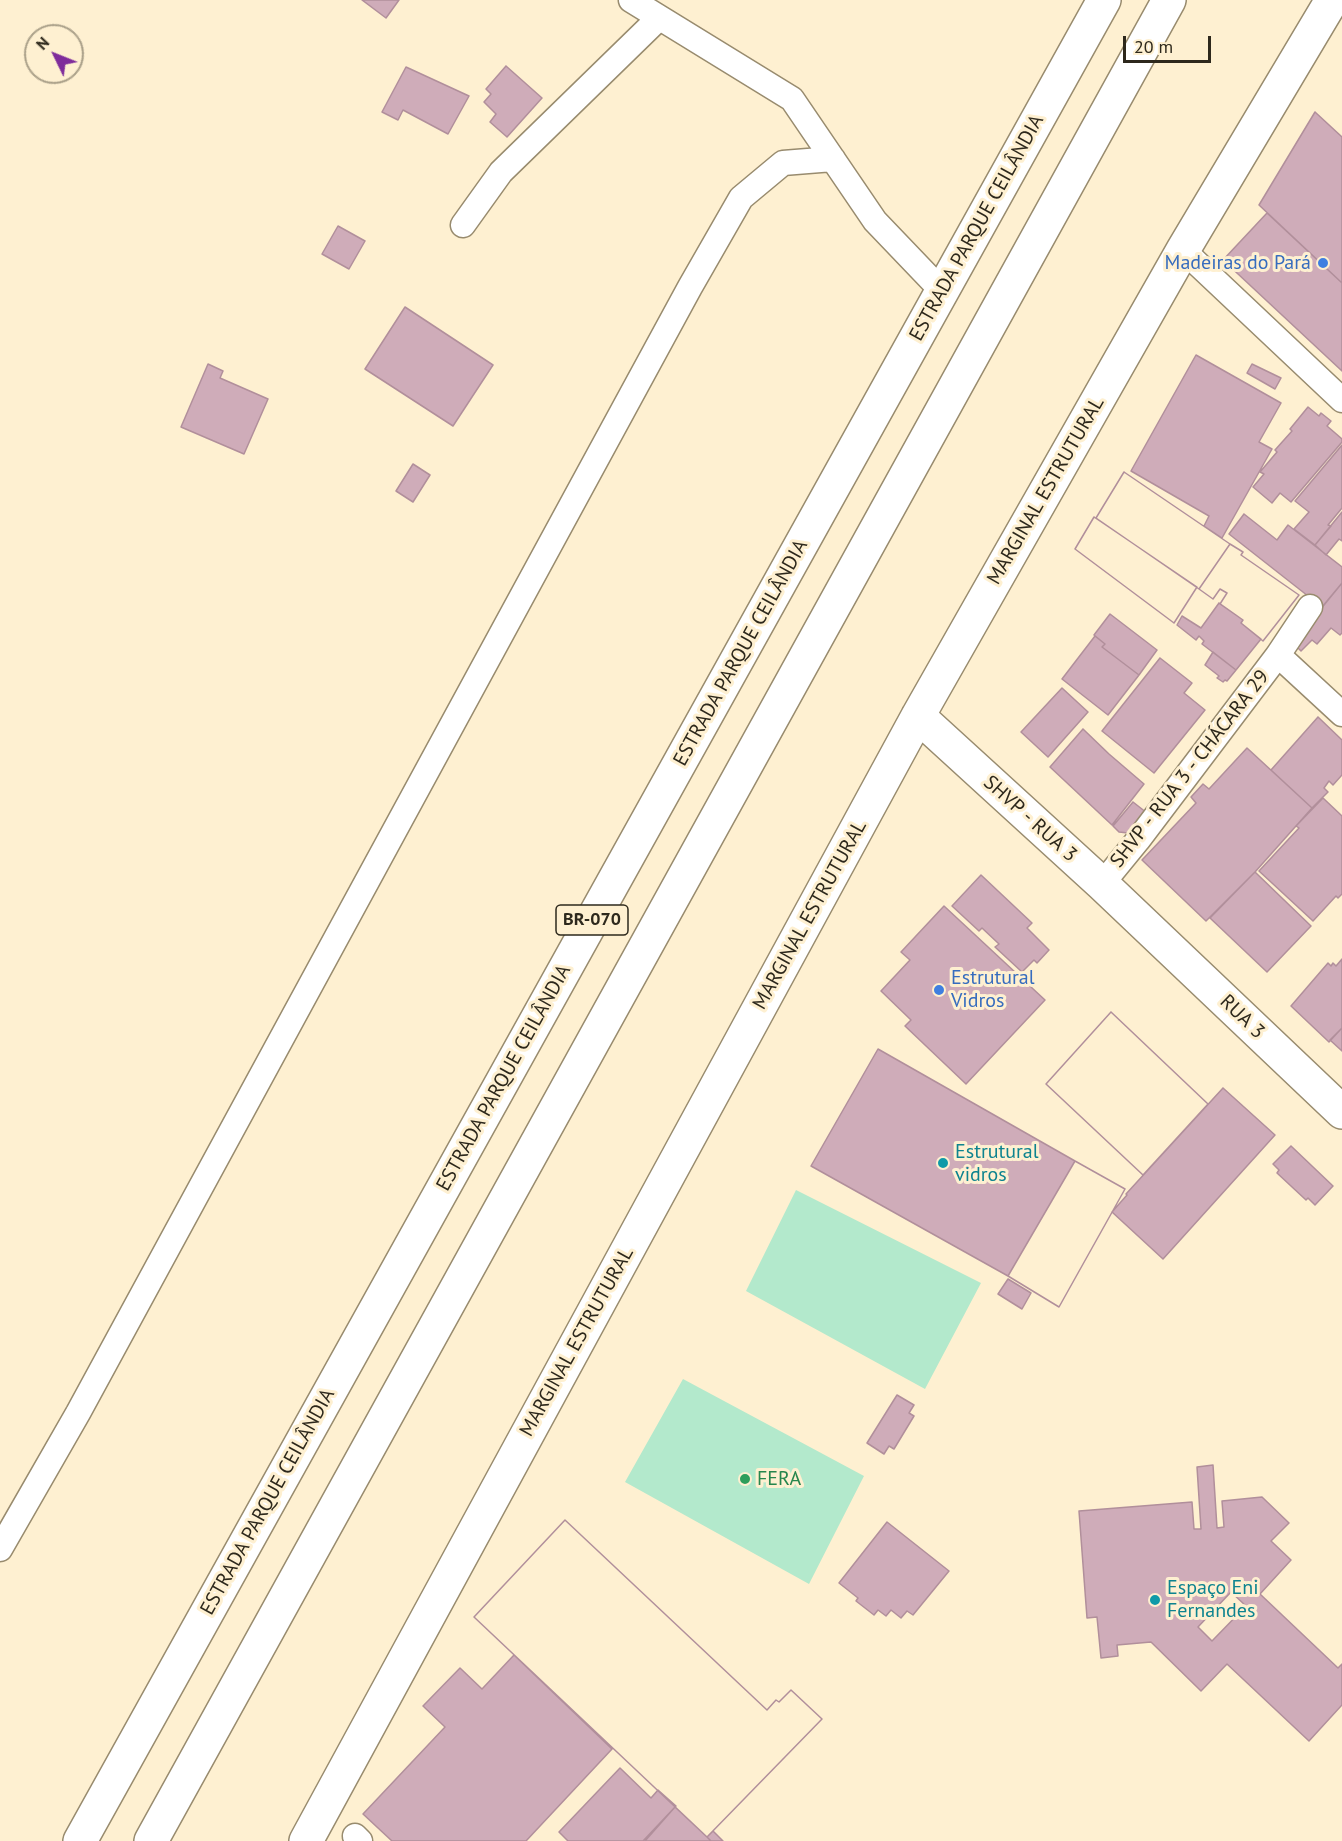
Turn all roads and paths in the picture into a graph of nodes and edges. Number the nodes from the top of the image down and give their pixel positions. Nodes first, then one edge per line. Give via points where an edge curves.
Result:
1 (631, 0) edge
2 (1104, 0) edge
3 (1169, 0) edge
4 (1332, 0) edge
5 (659, 18) junction
6 (833, 159) junction
7 (463, 225) dead end
8 (1183, 250) junction
9 (942, 291) junction
10 (1342, 400) edge
11 (1310, 608) dead end
12 (1278, 655) junction
13 (1342, 714) edge
14 (918, 716) junction
15 (1102, 884) junction
16 (1142, 922) joint
17 (1342, 1112) edge
18 (0, 1548) edge
19 (80, 1841) edge
20 (151, 1841) edge
21 (306, 1841) edge

1 - 5 street
2 - 9 main road, ESTRADA PARQUE CEILÂNDIA / BR-070
3 - 20 main road, BR-070
4 - 8 main road, MARGINAL ESTRUTURAL
5 - 6 street via 792,99
5 - 7 street via 501,172
6 - 9 street via 875,221
6 - 18 street via 783,163 741,198 78,1413
8 - 10 street
8 - 14 main road, MARGINAL ESTRUTURAL
9 - 19 main road, ESTRADA PARQUE CEILÂNDIA / BR-070
11 - 12 street, SHVP - RUA 3 - CHÁCARA 29
12 - 13 street, SHVP - RUA 3 - CHÁCARA 29
12 - 15 street, SHVP - RUA 3 - CHÁCARA 29
14 - 15 main road, SHVP - RUA 3
14 - 21 main road, MARGINAL ESTRUTURAL
15 - 16 main road, SHVP - RUA 3
16 - 17 main road, RUA 3

